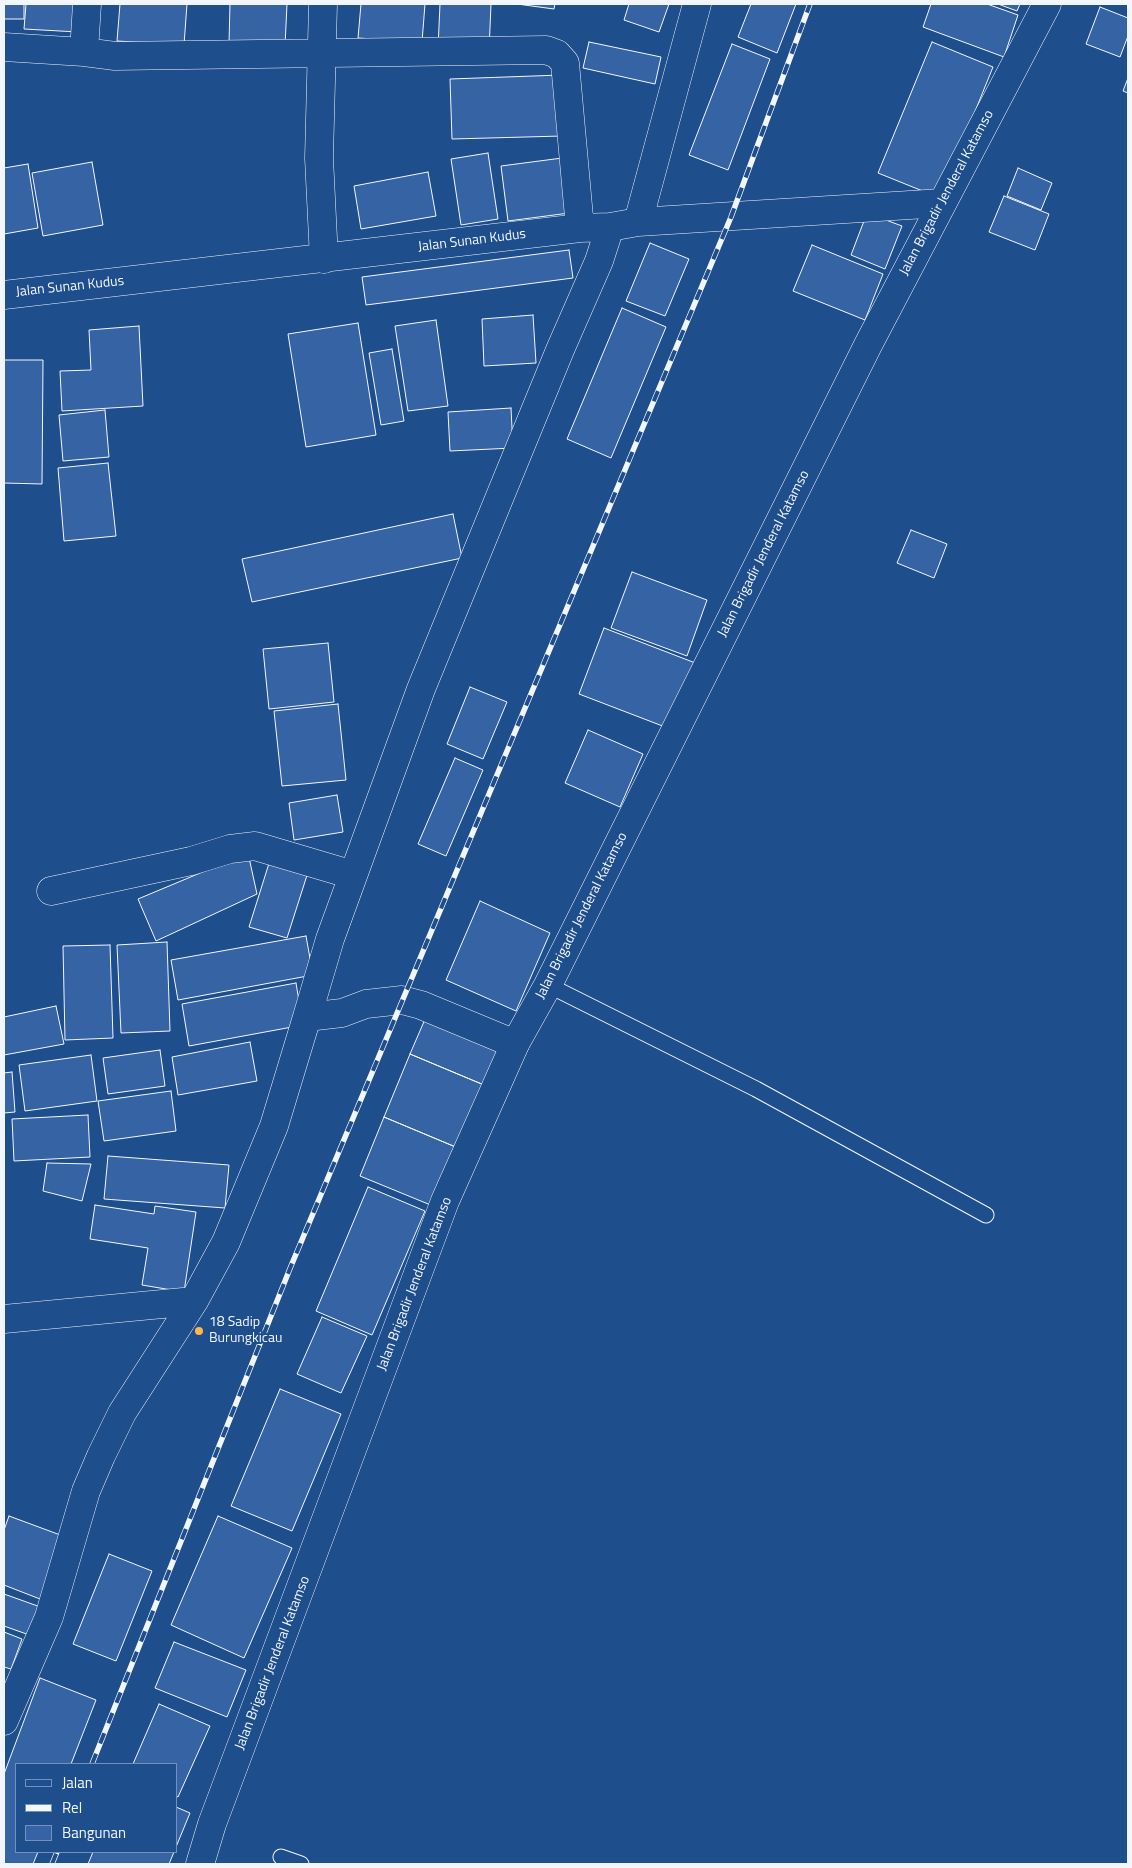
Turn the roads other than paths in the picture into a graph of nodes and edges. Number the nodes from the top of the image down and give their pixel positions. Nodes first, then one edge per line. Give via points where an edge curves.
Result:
1 (87, 4) edge
2 (323, 4) edge
3 (698, 4) edge
4 (1046, 4) edge
5 (4, 47) edge
6 (84, 52) junction
7 (323, 55) junction
8 (942, 203) junction
9 (638, 222) junction
10 (610, 227) junction
11 (580, 228) junction
12 (324, 259) junction
13 (4, 295) edge
14 (353, 875) junction
15 (51, 891) dead end
16 (548, 985) junction
17 (307, 1017) junction
18 (515, 1044) junction
19 (986, 1215) dead end
20 (194, 1301) junction
21 (4, 1319) edge
22 (4, 1722) edge
23 (281, 1857) dead end
24 (200, 1864) edge
25 (301, 1864) edge

1 - 6 main road
2 - 7 main road
3 - 9 main road
4 - 8 main road, Jalan Brigadir Jenderal Katamso
5 - 6 main road
6 - 7 main road via 114,56
7 - 11 main road via 546,50 557,54 565,62
7 - 12 main road via 319,158
8 - 9 main road, Jalan Sunan Kudus
8 - 16 main road, Jalan Brigadir Jenderal Katamso
9 - 10 main road, Jalan Sunan Kudus
10 - 11 main road, Jalan Sunan Kudus
10 - 14 main road via 600,260 421,689
11 - 12 main road, Jalan Sunan Kudus
12 - 13 main road, Jalan Sunan Kudus
14 - 15 main road via 255,846
14 - 17 main road via 322,962
16 - 18 main road, Jalan Brigadir Jenderal Katamso
16 - 19 lane via 756,1089
17 - 18 main road via 402,1000 421,1004
17 - 20 main road via 274,1126 226,1242
18 - 24 main road, Jalan Brigadir Jenderal Katamso via 445,1201 212,1824
20 - 21 main road
20 - 22 main road via 122,1413 100,1456 86,1491 49,1617
23 - 25 lane

